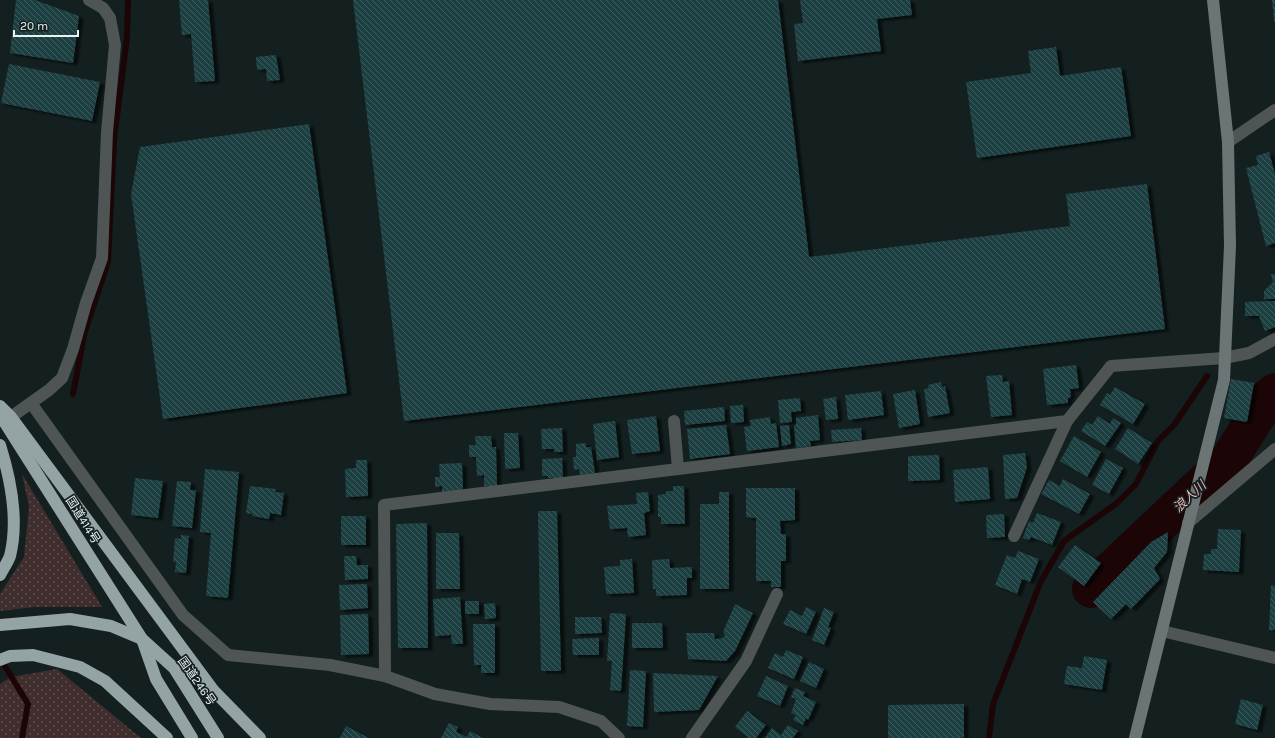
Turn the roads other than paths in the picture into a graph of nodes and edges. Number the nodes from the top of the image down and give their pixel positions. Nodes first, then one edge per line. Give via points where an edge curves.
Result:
1 (89, 0) edge
2 (1213, 0) edge
3 (1275, 110) edge
4 (1228, 142) junction
5 (1275, 339) edge
6 (1224, 358) junction
7 (31, 403) junction
8 (0, 406) edge
9 (5, 416) edge
10 (674, 421) dead end
11 (1067, 421) junction
12 (0, 445) edge
13 (1275, 449) edge
14 (678, 469) junction
15 (1188, 523) junction
16 (1014, 536) dead end
17 (0, 575) edge
18 (777, 594) dead end
19 (0, 625) edge
20 (1162, 631) junction
21 (142, 639) junction
22 (1275, 658) edge
23 (0, 660) edge
24 (385, 676) junction
25 (167, 738) edge
26 (192, 738) edge
27 (218, 738) edge
28 (260, 738) edge
29 (619, 738) edge
30 (692, 738) edge
31 (1135, 738) edge

1 - 7 street via 103,8 110,18 115,45 107,132 102,258 62,378
2 - 4 street
3 - 4 street
4 - 6 street via 1230,246
5 - 6 street via 1249,353
6 - 11 street via 1111,366
6 - 15 street via 1224,380
7 - 9 street
7 - 24 street via 183,615 228,655 330,665
8 - 9 highway
9 - 21 highway, 国道414号
9 - 28 highway via 214,691
10 - 14 street
11 - 14 street
11 - 16 street
12 - 17 highway via 10,476 14,529 10,557
13 - 15 street
14 - 24 street via 384,505
15 - 20 street
18 - 30 street via 746,661
19 - 21 highway via 70,619 110,626
20 - 22 street
20 - 31 street
21 - 26 highway via 156,679
21 - 27 highway, 国道246号 via 174,668
23 - 25 highway via 10,656 33,655 80,666 105,681
24 - 29 street via 435,694 490,704 559,707 601,721

